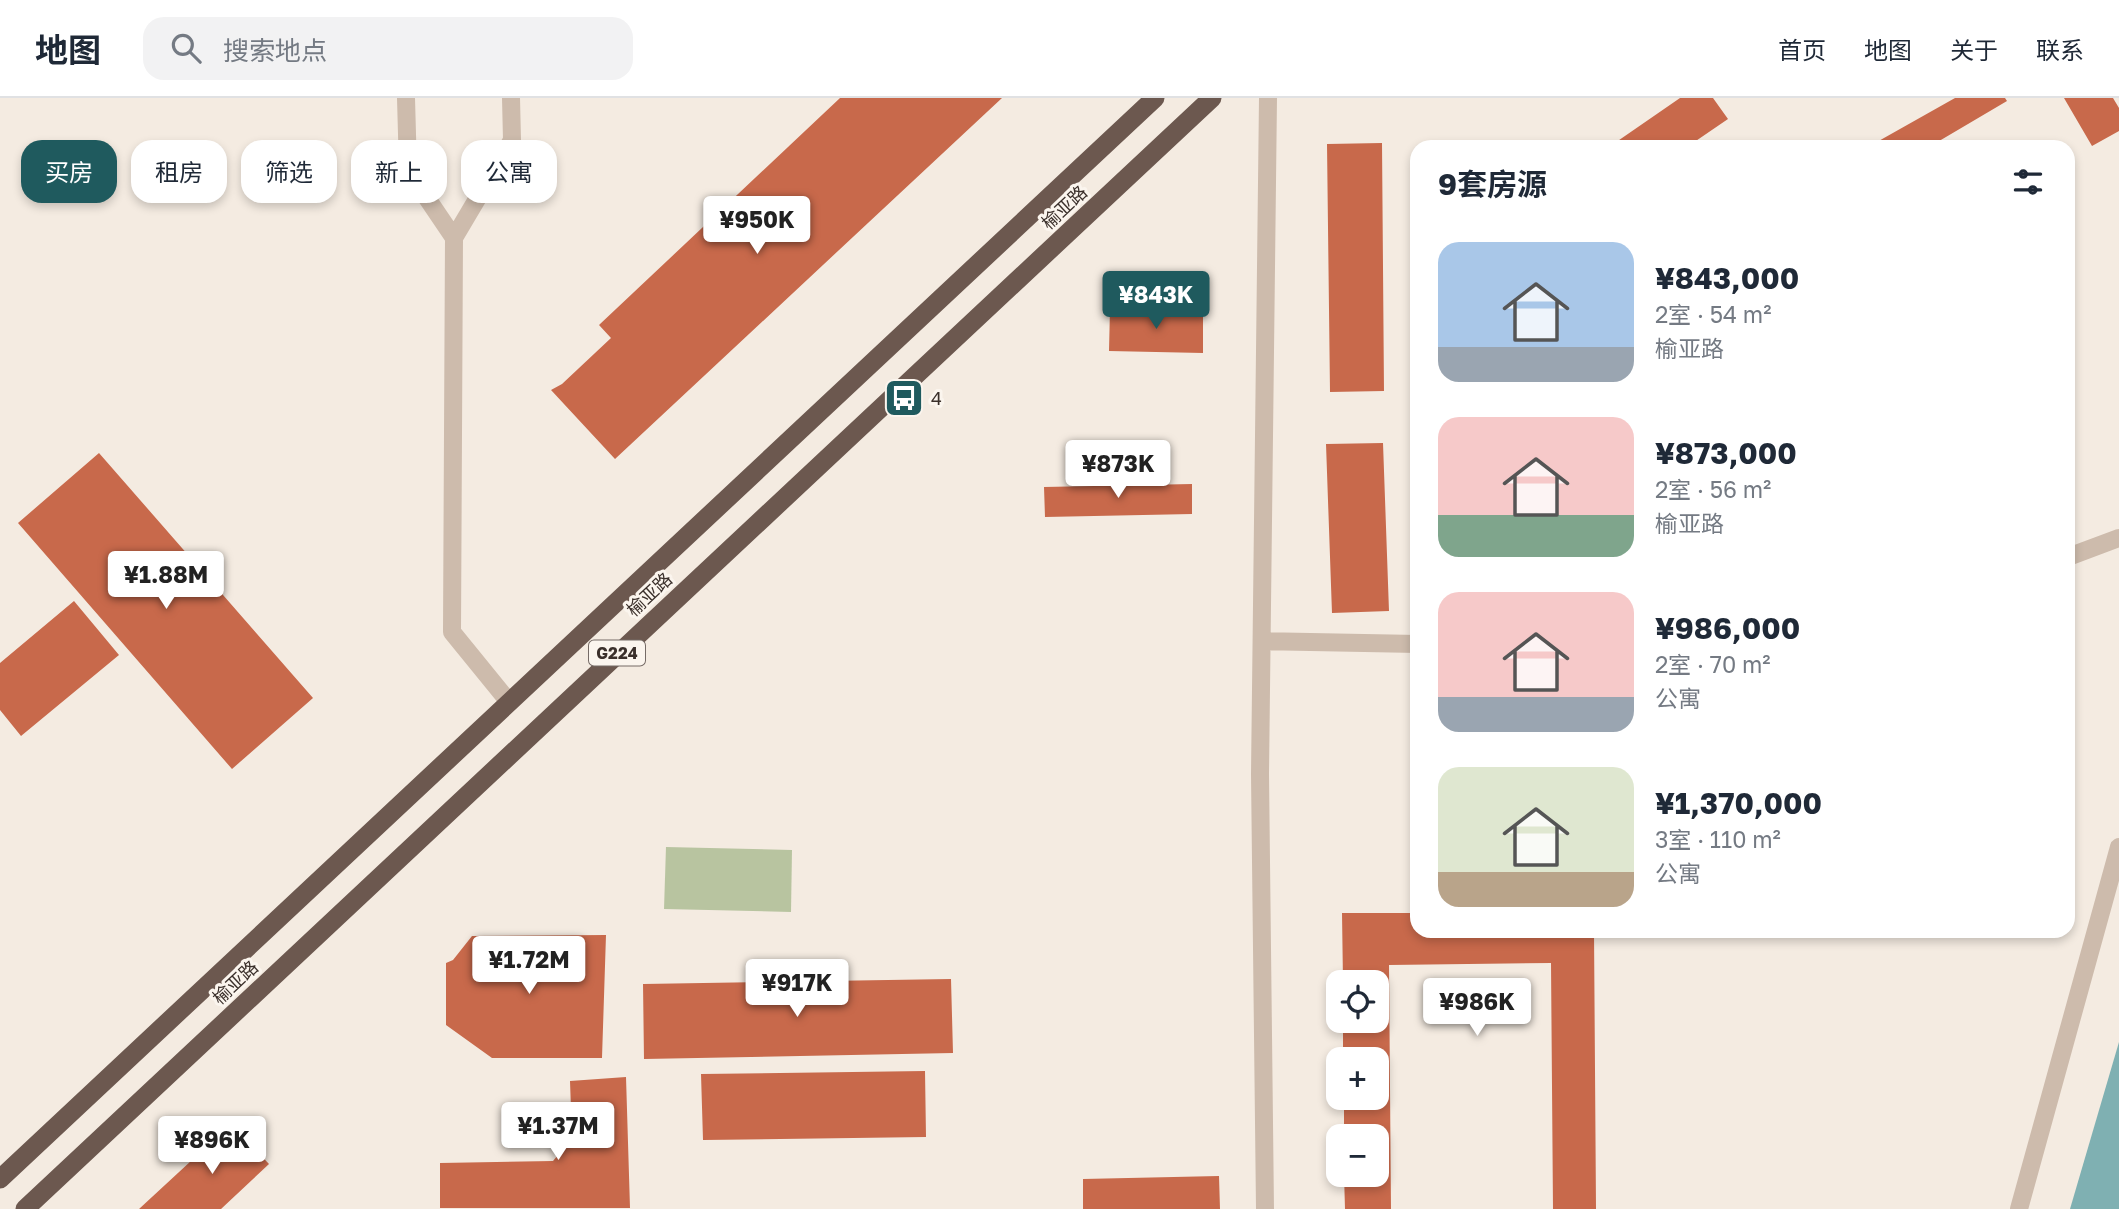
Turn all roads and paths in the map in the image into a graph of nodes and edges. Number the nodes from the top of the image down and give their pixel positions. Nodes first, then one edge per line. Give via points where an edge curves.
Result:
1 (407, 98) edge
2 (511, 98) edge
3 (1155, 98) edge
4 (1212, 98) edge
5 (1268, 98) edge
6 (454, 238) junction
7 (2119, 538) edge
8 (2075, 554) edge
9 (1262, 641) junction
10 (1410, 644) edge
11 (509, 702) junction
12 (2119, 846) edge
13 (0, 1179) edge
14 (24, 1209) edge
15 (1265, 1209) edge
16 (2019, 1209) edge

1 - 6 lane via 408,170
2 - 6 lane via 512,140
3 - 11 highway, 榆亚路 / G224
4 - 14 highway, 榆亚路 / G224
5 - 9 lane
6 - 11 lane via 452,632
7 - 8 lane
9 - 10 lane
9 - 15 lane
11 - 13 highway, 榆亚路 / G224
12 - 16 lane

